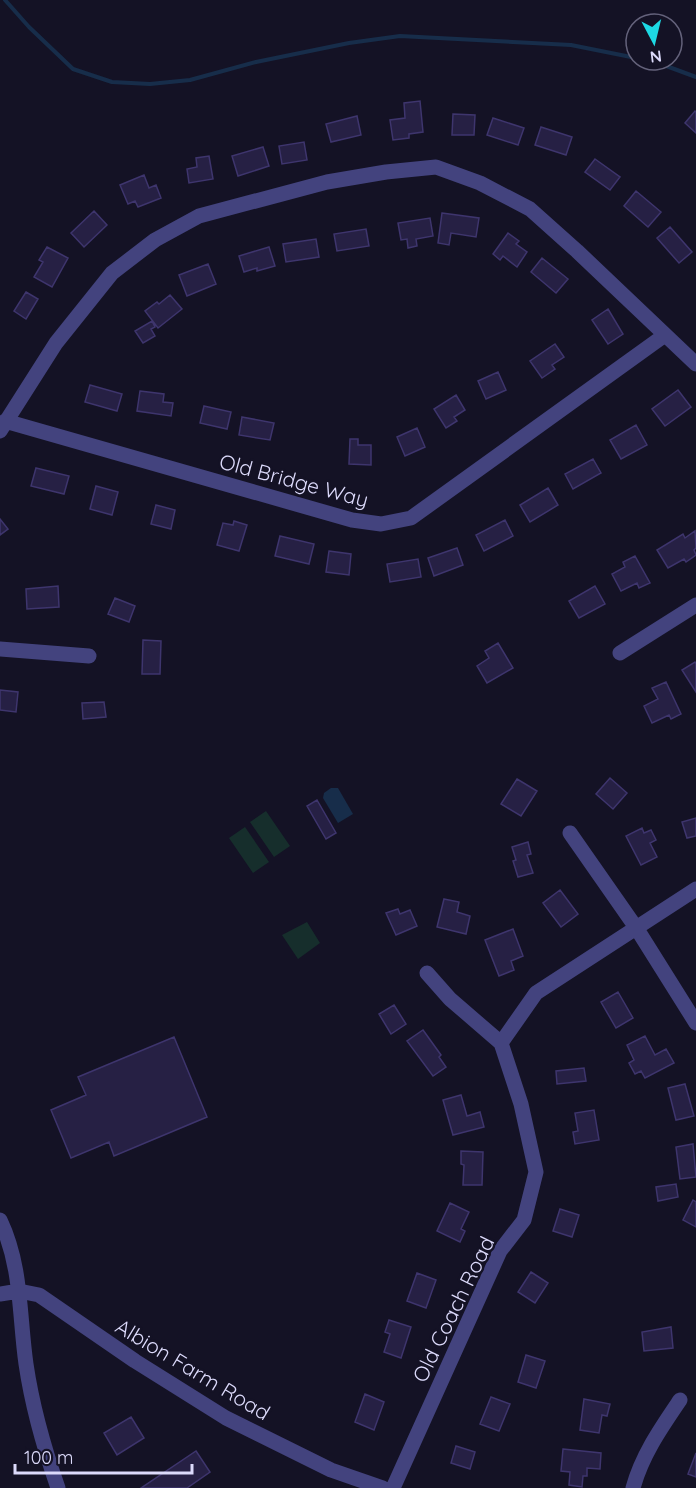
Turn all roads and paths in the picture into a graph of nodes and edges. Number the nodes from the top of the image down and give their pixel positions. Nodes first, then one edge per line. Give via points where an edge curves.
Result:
1 (665, 334) junction
2 (696, 364) edge
3 (3, 426) edge
4 (696, 605) edge
5 (0, 649) edge
6 (620, 653) dead end
7 (89, 656) dead end
8 (570, 833) dead end
9 (696, 889) edge
10 (637, 929) junction
11 (427, 973) dead end
12 (696, 1023) edge
13 (501, 1044) junction
14 (0, 1220) edge
15 (19, 1291) junction
16 (0, 1294) edge
17 (680, 1400) dead end
18 (58, 1488) edge
19 (383, 1488) edge
20 (393, 1488) edge
21 (633, 1488) edge

1 - 2 street
1 - 3 street, Old Bridge Way via 411,518 381,524 352,520
1 - 3 street via 530,209 480,183 436,167 386,172 327,182 200,216 155,240 112,273 56,343
4 - 6 street
5 - 7 street
8 - 10 street
9 - 10 street
10 - 12 street
10 - 13 street via 536,993
11 - 13 street
13 - 20 street, Old Coach Road via 521,1104 536,1172 524,1220 500,1251
14 - 15 street via 13,1254
15 - 16 street
15 - 18 street via 26,1365
15 - 19 street, Albion Farm Road via 39,1294 226,1418 331,1470
17 - 21 street via 657,1433

